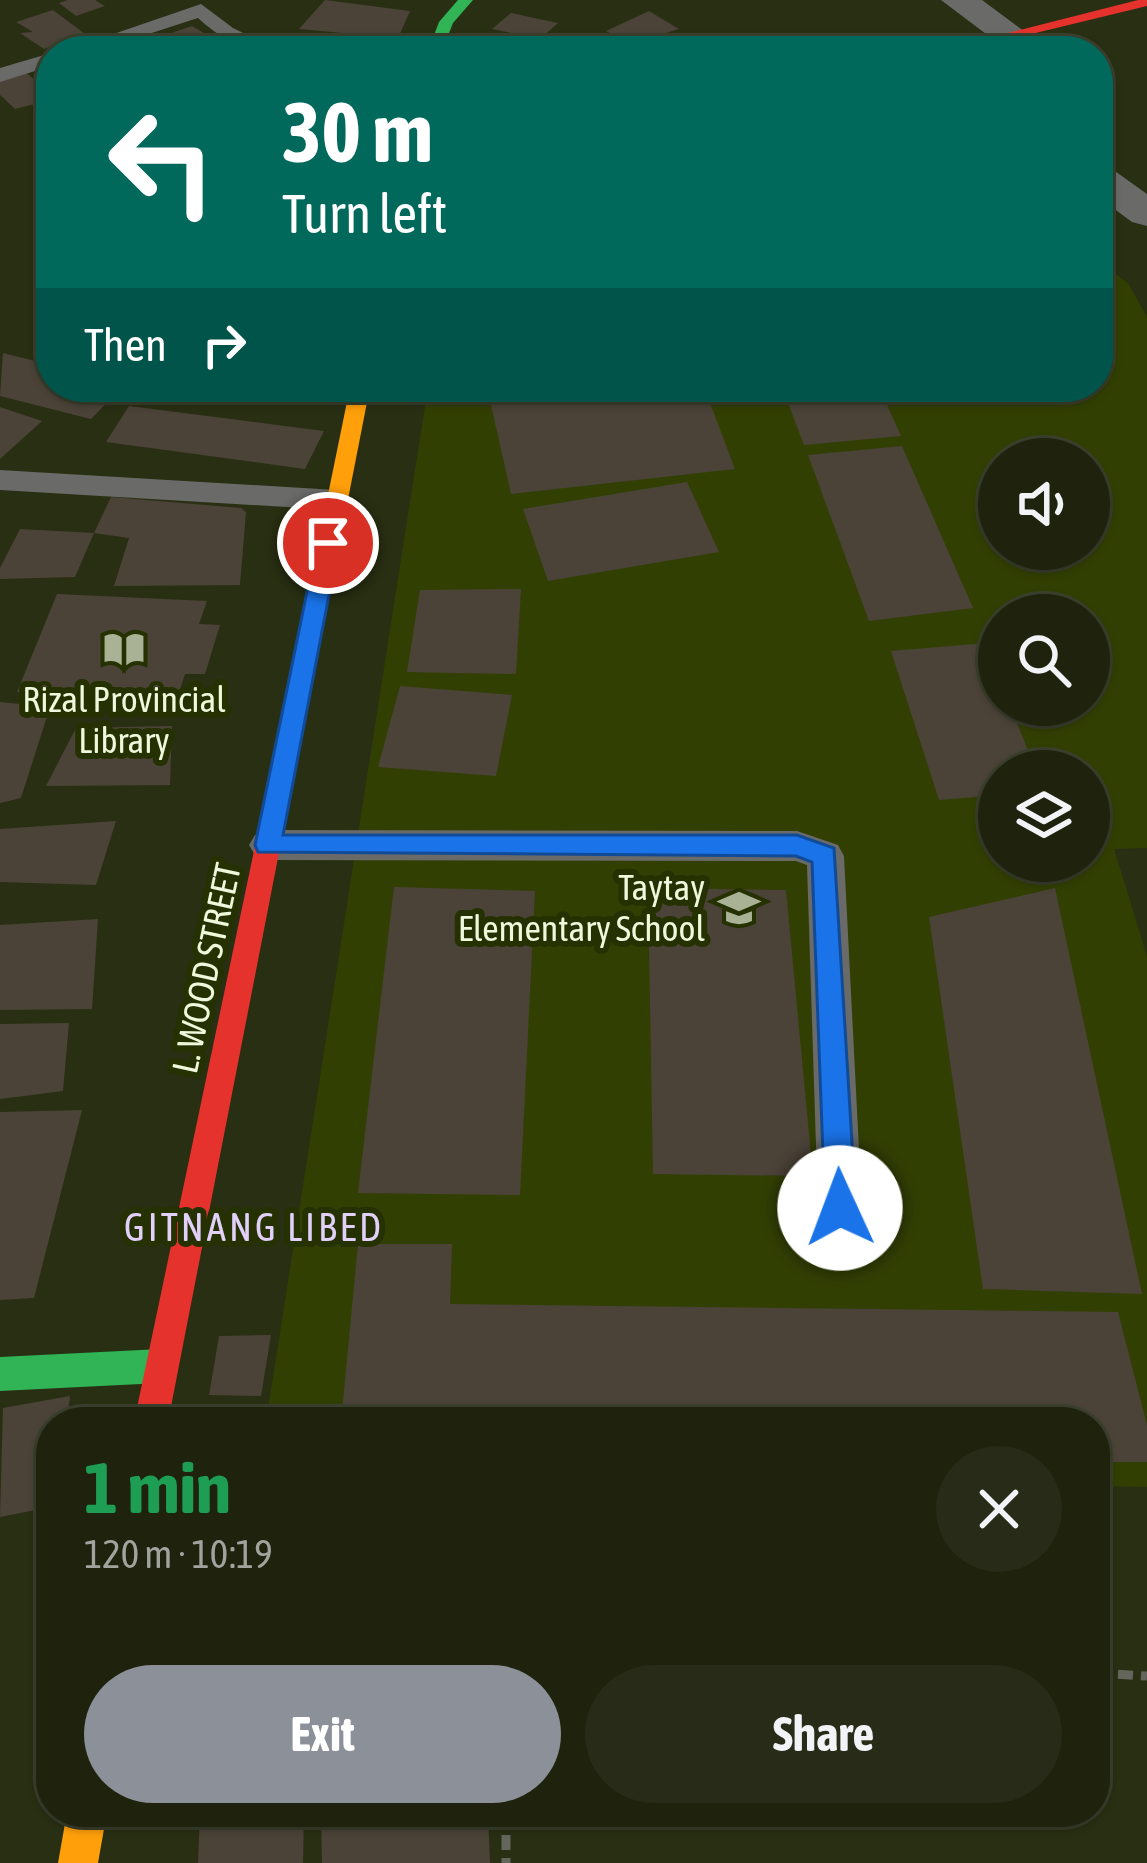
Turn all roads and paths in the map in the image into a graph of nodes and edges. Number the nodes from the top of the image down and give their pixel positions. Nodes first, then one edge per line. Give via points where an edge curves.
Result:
1 (466, 0) edge
2 (958, 0) edge
3 (1143, 3) edge
4 (201, 5) edge
5 (1007, 32) junction
6 (116, 36) edge
7 (235, 36) edge
8 (441, 36) edge
9 (994, 36) edge
10 (36, 64) edge
11 (0, 75) edge
12 (1113, 189) edge
13 (1147, 213) edge
14 (357, 402) edge
15 (0, 480) edge
16 (336, 500) junction
17 (268, 845) junction
18 (840, 1208) dead end
19 (161, 1366) junction
20 (0, 1374) edge
21 (154, 1407) edge
22 (1110, 1674) edge
23 (1147, 1676) edge
24 (84, 1827) edge
25 (506, 1827) edge
26 (78, 1863) edge
27 (506, 1863) edge

1 - 8 main road
2 - 5 street
3 - 5 main road
4 - 6 lane
4 - 7 lane
5 - 9 main road
10 - 11 lane
12 - 13 street
14 - 16 main road, L. WOOD STREET
15 - 16 lane
16 - 17 main road, L. WOOD STREET
17 - 18 lane via 797,846 825,856
17 - 19 main road, L. WOOD STREET
19 - 20 main road
19 - 21 main road, L. WOOD STREET
22 - 23 path
24 - 26 main road
25 - 27 path

